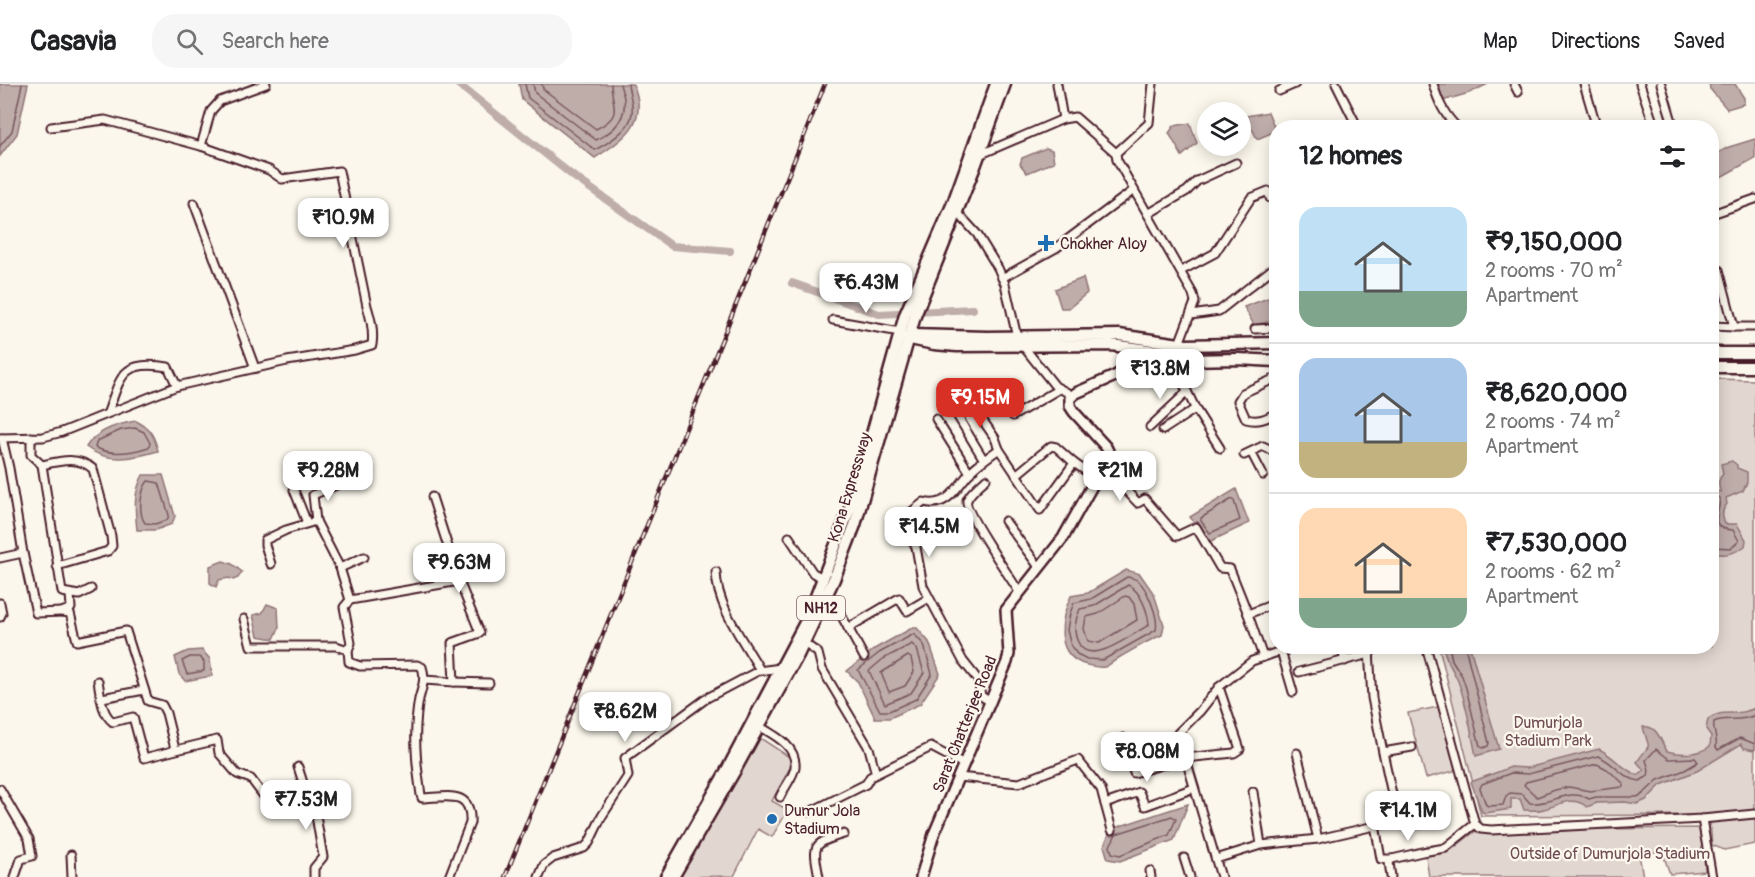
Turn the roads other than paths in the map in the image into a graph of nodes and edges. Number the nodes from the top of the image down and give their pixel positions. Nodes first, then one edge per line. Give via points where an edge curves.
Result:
1 (266, 84) edge
2 (996, 84) edge
3 (1005, 84) edge
4 (1057, 84) edge
5 (1153, 84) edge
6 (1295, 84) edge
7 (1336, 84) edge
8 (1432, 84) edge
9 (1514, 84) edge
10 (1584, 84) edge
11 (1640, 84) edge
12 (1661, 84) edge
13 (1279, 91) dead end
14 (1518, 93) dead end
15 (1063, 119) junction
16 (1354, 120) edge
17 (1449, 120) edge
18 (1595, 120) edge
19 (1652, 120) edge
20 (1672, 120) edge
21 (51, 127) dead end
22 (201, 146) junction
23 (1116, 153) junction
24 (979, 155) junction
25 (1236, 163) dead end
26 (1134, 190) junction
27 (1269, 194) edge
28 (1754, 201) edge
29 (194, 203) dead end
30 (957, 212) junction
31 (1719, 212) edge
32 (1148, 214) junction
33 (1719, 270) dead end
34 (1181, 271) junction
35 (1269, 272) edge
36 (1002, 278) junction
37 (918, 297) junction
38 (1191, 315) junction
39 (833, 320) dead end
40 (1719, 326) edge
41 (1734, 327) junction
42 (1755, 327) edge
43 (1269, 328) edge
44 (1255, 329) dead end
45 (902, 335) junction
46 (1020, 342) junction
47 (1269, 343) edge
48 (1179, 344) junction
49 (1155, 351) junction
50 (1719, 352) edge
51 (1755, 353) edge
52 (1174, 357) junction
53 (1188, 360) junction
54 (1269, 361) edge
55 (1719, 367) edge
56 (255, 368) junction
57 (1755, 368) edge
58 (1269, 380) edge
59 (177, 386) junction
60 (1059, 389) junction
61 (1187, 393) junction
62 (1072, 395) junction
63 (1196, 409) junction
64 (108, 412) junction
65 (955, 412) dead end
66 (979, 416) dead end
67 (1013, 416) dead end
68 (1269, 416) edge
69 (936, 419) dead end
70 (1150, 427) dead end
71 (1163, 430) dead end
72 (31, 437) junction
73 (1, 438) edge
74 (1220, 447) dead end
75 (999, 449) junction
76 (1269, 449) edge
77 (984, 460) junction
78 (1074, 463) junction
79 (42, 465) junction
80 (1104, 466) junction
81 (9, 468) junction
82 (0, 469) edge
83 (970, 473) junction
84 (1016, 475) junction
85 (1263, 475) dead end
86 (986, 479) dead end
87 (1097, 479) junction
88 (341, 483) dead end
89 (294, 490) dead end
90 (432, 497) dead end
91 (316, 521) junction
92 (1005, 521) dead end
93 (307, 523) junction
94 (789, 537) dead end
95 (23, 554) junction
96 (364, 557) dead end
97 (0, 558) edge
98 (271, 564) dead end
99 (57, 566) junction
100 (1039, 567) junction
101 (340, 568) junction
102 (716, 572) dead end
103 (823, 578) junction
104 (459, 581) junction
105 (91, 589) dead end
106 (1019, 592) junction
107 (70, 594) junction
108 (929, 598) junction
109 (350, 600) junction
110 (0, 603) edge
111 (822, 606) junction
112 (1269, 606) edge
113 (62, 612) junction
114 (1248, 614) junction
115 (0, 617) edge
116 (244, 619) dead end
117 (848, 628) junction
118 (804, 644) junction
119 (348, 650) junction
120 (1272, 654) edge
121 (1282, 654) edge
122 (1343, 654) edge
123 (1362, 654) edge
124 (1371, 654) edge
125 (1428, 654) edge
126 (864, 657) dead end
127 (1263, 657) junction
128 (1345, 661) junction
129 (781, 668) junction
130 (760, 670) junction
131 (1299, 672) dead end
132 (424, 680) junction
133 (98, 681) dead end
134 (454, 682) junction
135 (489, 683) dead end
136 (1219, 687) junction
137 (144, 690) junction
138 (1293, 692) dead end
139 (102, 698) junction
140 (991, 702) junction
141 (759, 726) junction
142 (1123, 738) dead end
143 (1412, 747) dead end
144 (175, 749) junction
145 (1383, 752) junction
146 (1297, 753) dead end
147 (1185, 758) junction
148 (963, 764) junction
149 (298, 767) dead end
150 (876, 774) junction
151 (958, 777) junction
152 (1194, 788) junction
153 (0, 789) edge
154 (305, 789) junction
155 (1252, 792) dead end
156 (780, 797) dead end
157 (1105, 804) junction
158 (810, 812) dead end
159 (1755, 814) edge
160 (1702, 819) junction
161 (1398, 822) junction
162 (1421, 824) dead end
163 (1475, 824) junction
164 (1375, 825) junction
165 (1112, 830) dead end
166 (844, 834) dead end
167 (1318, 839) junction
168 (1261, 845) junction
169 (72, 855) dead end
170 (1184, 858) dead end
171 (1216, 859) junction
172 (1392, 859) junction
173 (15, 877) edge
174 (72, 877) edge
175 (314, 877) edge
176 (449, 877) edge
177 (538, 877) edge
178 (666, 877) edge
179 (673, 877) edge
180 (819, 877) edge
181 (921, 877) edge
182 (1190, 877) edge
183 (1221, 877) edge
184 (1391, 877) edge
185 (1712, 877) edge

1 - 22 street via 220,101 211,111
2 - 37 main road, Kona Expressway / NH12
3 - 24 main road, Kona Expressway / NH12
4 - 15 street
5 - 23 street via 1149,123
6 - 13 street
7 - 16 street
8 - 17 street
9 - 14 street
10 - 18 street
11 - 19 street
12 - 20 street
15 - 23 street via 1075,117
15 - 24 street
21 - 22 street via 105,120
22 - 56 street via 268,170 282,179 339,171 372,321 372,345
23 - 26 street via 1116,160
24 - 30 main road, Kona Expressway / NH12
25 - 32 street via 1197,181
26 - 32 street
26 - 36 street via 1056,248
27 - 34 street via 1268,191 1251,198 1215,253
28 - 31 street
29 - 56 street
30 - 36 street via 976,234
30 - 37 main road, Kona Expressway / NH12
32 - 34 street
33 - 41 street
34 - 38 street via 1196,302
35 - 38 street via 1219,311
36 - 46 street
37 - 45 main road, Kona Expressway / NH12
38 - 48 street
39 - 45 street
40 - 41 street
41 - 42 street
43 - 44 street
45 - 46 main road
45 - 103 main road, Kona Expressway / NH12 via 855,495
45 - 111 main road, Kona Expressway / NH12 via 855,525
46 - 48 main road via 1119,336
46 - 49 main road via 1112,345
46 - 60 street
47 - 48 main road
48 - 52 street
49 - 52 main road
49 - 62 main road via 1109,379
50 - 51 main road
52 - 53 main road
53 - 54 main road
53 - 61 street via 1181,379
55 - 57 main road
56 - 59 street
58 - 68 street via 1243,393 1238,401 1246,419
59 - 64 street
59 - 64 street via 168,367 152,364 129,370 120,376
60 - 62 street
60 - 67 street
61 - 63 street
61 - 70 street
62 - 80 main road via 1074,412 1108,451
63 - 71 street
63 - 74 street
64 - 72 street via 62,432
65 - 77 street
66 - 75 street
69 - 83 street
72 - 73 street
72 - 79 street via 31,455
73 - 81 street
75 - 77 street
75 - 84 street
76 - 85 street via 1263,446 1247,453
77 - 83 street
78 - 84 street via 1051,446
78 - 84 street via 1040,510
78 - 87 street
79 - 99 street
79 - 99 street via 69,460 83,462 93,469 111,536 108,551
80 - 87 main road, Sarat Chatterjee Road
80 - 114 street via 1138,503 1145,499 1177,536 1196,527 1220,568 1230,569
81 - 82 street
81 - 95 street
83 - 108 street via 947,499 940,504 924,502 902,523 916,547
86 - 106 street via 966,503
87 - 100 main road, Sarat Chatterjee Road via 1063,538
88 - 91 street via 313,495
89 - 93 street
90 - 104 street
91 - 93 street
91 - 101 street
92 - 100 street
93 - 98 street via 266,540
94 - 103 street via 813,573
95 - 97 street
95 - 113 street via 36,614
96 - 101 street
99 - 107 street via 62,592
100 - 106 main road, Sarat Chatterjee Road
101 - 109 street
102 - 130 street via 717,587 728,614
103 - 129 main road, Kona Expressway / NH12
104 - 109 street
104 - 134 street via 480,632 452,643
105 - 107 street via 79,595
106 - 140 main road, Sarat Chatterjee Road via 1006,610 1009,654
107 - 113 street via 71,608
108 - 117 street via 907,611 899,598
108 - 140 street via 978,681 981,696
109 - 119 street via 344,607 351,643
110 - 115 street
111 - 117 street via 840,614
111 - 118 main road, Kona Expressway / NH12
112 - 114 street
113 - 137 street via 69,613 77,641 126,631
114 - 127 street
116 - 119 street via 251,646 336,646
117 - 126 street
118 - 141 main road, Kona Expressway / NH12
118 - 150 street via 818,653 822,669 869,748
119 - 132 street via 349,663 417,665 422,667
120 - 127 street
121 - 138 street
122 - 128 street
123 - 128 street
124 - 145 street via 1372,698
125 - 163 street
127 - 136 street
128 - 131 street
129 - 130 street
129 - 178 main road, Kona Expressway / NH12
130 - 177 street via 707,698 625,758 628,776 589,843 553,858
132 - 134 street
132 - 176 street via 415,738 421,795 460,797 471,814
133 - 139 street
134 - 135 street
136 - 147 street via 1179,730
136 - 147 street via 1240,749
137 - 139 street
137 - 144 street via 148,700 162,705
139 - 144 street via 105,714 113,722 133,717 144,758
140 - 148 main road, Sarat Chatterjee Road
141 - 156 street via 783,741 795,764
141 - 179 main road, Kona Expressway / NH12
142 - 147 street via 1134,773
143 - 145 street
144 - 154 street via 217,740 219,753 237,774 251,779 263,795
145 - 161 street
146 - 167 street
147 - 152 street
148 - 150 street via 931,747
148 - 151 main road, Sarat Chatterjee Road
149 - 154 street
150 - 158 street via 866,784
151 - 157 street via 1019,783 1078,760 1101,789
151 - 181 main road, Sarat Chatterjee Road
152 - 157 street via 1145,806 1139,792
152 - 171 street
153 - 173 street via 29,839 32,856 21,859
154 - 175 street via 312,792 323,857 314,868
155 - 168 street
157 - 165 street
159 - 160 street
160 - 163 street via 1491,830
160 - 185 street
161 - 162 street
161 - 164 street
163 - 172 street via 1445,848
164 - 167 street
164 - 172 street via 1381,859
166 - 180 street via 823,841 815,850
167 - 168 street
168 - 171 street
169 - 174 street
170 - 182 street
171 - 183 street
172 - 184 street

